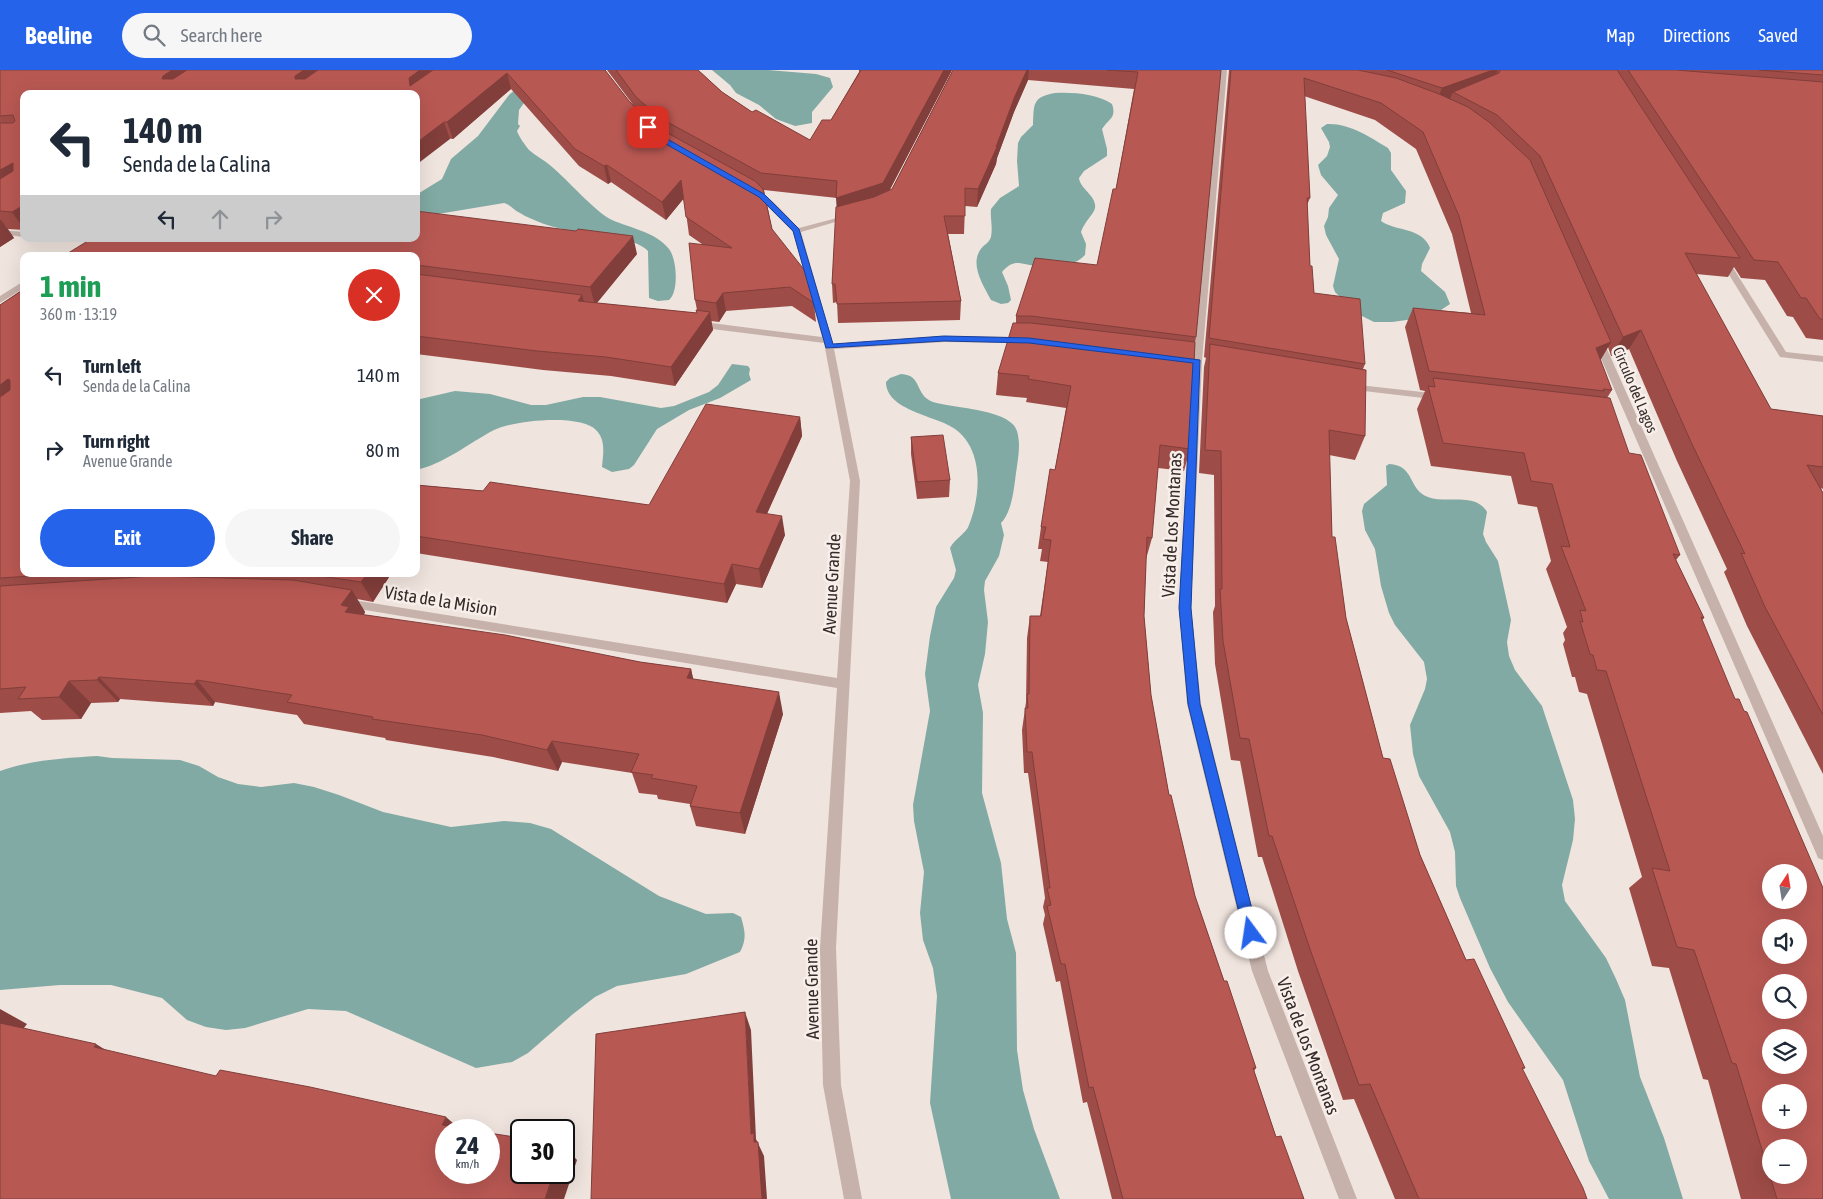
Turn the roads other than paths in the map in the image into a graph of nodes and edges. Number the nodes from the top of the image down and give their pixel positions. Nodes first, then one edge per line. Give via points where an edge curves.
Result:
1 (1224, 70) edge
2 (744, 186) edge
3 (861, 214) edge
4 (797, 231) junction
5 (0, 232) edge
6 (20, 234) edge
7 (1715, 246) edge
8 (20, 287) edge
9 (0, 300) edge
10 (691, 323) edge
11 (1593, 329) edge
12 (1039, 342) edge
13 (829, 344) junction
14 (1823, 359) edge
15 (1341, 386) edge
16 (1447, 398) edge
17 (338, 602) edge
18 (844, 684) junction
19 (1823, 853) edge
20 (853, 1199) edge
21 (1348, 1199) edge

1 - 21 street, Vista de Los Montanas via 1197,362 1185,608 1194,704 1260,971
2 - 4 street, Avenue Grande via 761,195
3 - 4 street
4 - 13 street, Avenue Grande
5 - 6 street
7 - 14 street via 1783,355
8 - 9 street
10 - 13 street
11 - 19 street, Circulo del Lagos via 1627,419
12 - 13 street via 944,339
13 - 18 street, Avenue Grande via 855,481
15 - 16 street
17 - 18 street, Vista de la Mision
18 - 20 street, Avenue Grande via 828,948 832,1085

